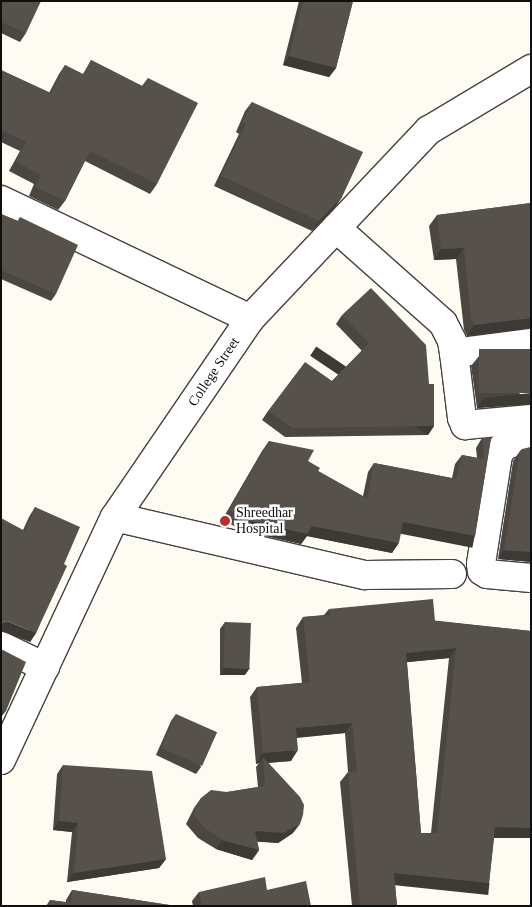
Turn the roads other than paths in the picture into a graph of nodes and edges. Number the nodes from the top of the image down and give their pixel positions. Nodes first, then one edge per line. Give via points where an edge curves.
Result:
1 (531, 69) edge
2 (1, 200) edge
3 (336, 228) junction
4 (250, 319) junction
5 (531, 343) edge
6 (454, 353) junction
7 (531, 419) edge
8 (531, 440) edge
9 (115, 517) junction
10 (452, 574) dead end
11 (531, 578) edge
12 (1, 646) edge
13 (45, 667) junction
14 (1, 760) edge

1 - 3 street, College Street via 429,130
2 - 4 street
3 - 4 street, College Street
3 - 6 street via 443,324
4 - 9 street, College Street
5 - 6 street
6 - 7 street via 465,425
8 - 11 street via 511,443 498,455 481,564 482,571 487,574
9 - 10 street via 365,575
9 - 13 street, College Street
12 - 13 street
13 - 14 street, College Street

